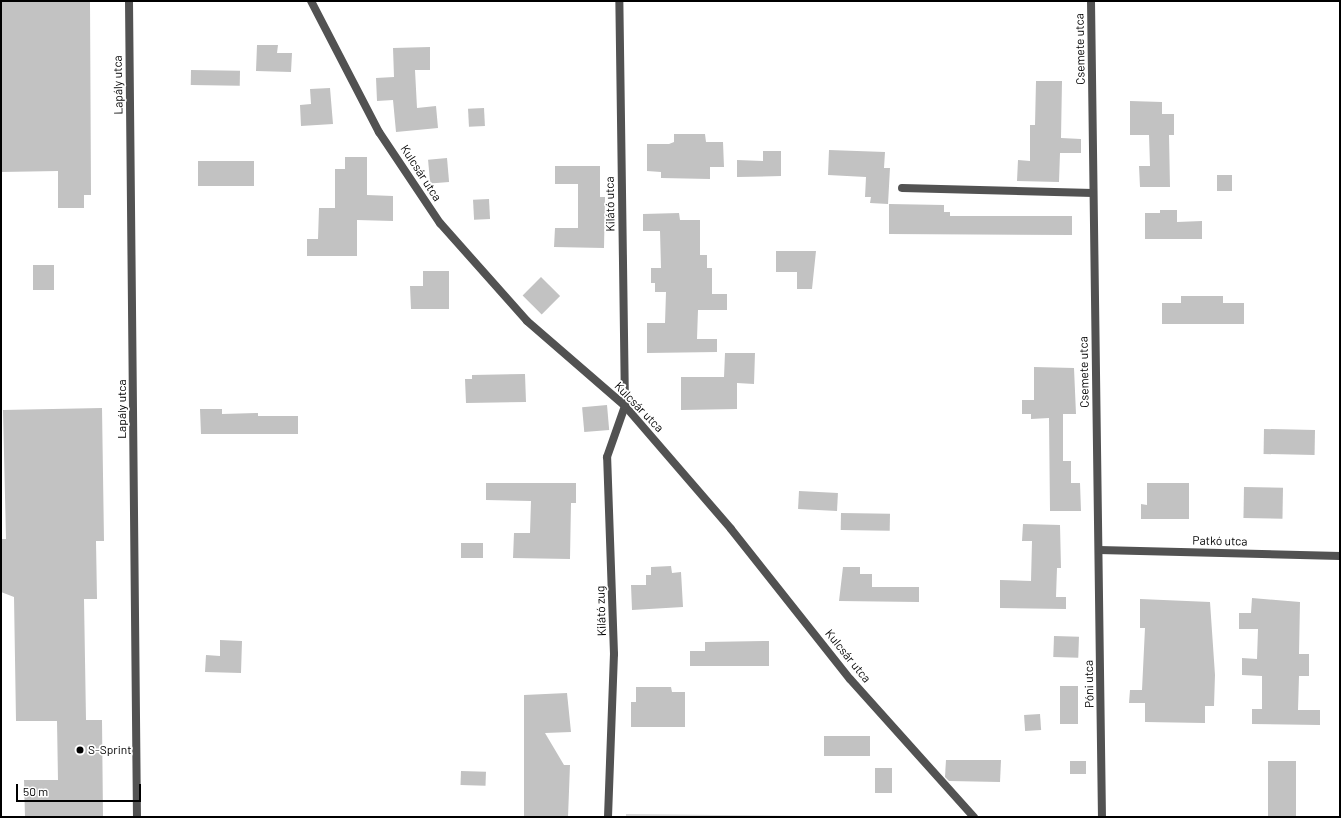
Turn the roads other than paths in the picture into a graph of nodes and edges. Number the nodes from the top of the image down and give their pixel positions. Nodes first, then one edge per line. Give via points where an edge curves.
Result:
1 (129, 1) edge
2 (311, 1) edge
3 (619, 1) edge
4 (1091, 1) edge
5 (902, 188) dead end
6 (1093, 193) junction
7 (625, 406) junction
8 (1099, 550) junction
9 (1340, 556) edge
10 (137, 817) edge
11 (608, 817) edge
12 (974, 817) edge
13 (1102, 817) edge

1 - 10 street, Lapály utca
2 - 7 street, Kulcsár utca via 379,132 440,223 527,320
3 - 7 street, Kilátó utca
4 - 6 street, Csemete utca
5 - 6 street
6 - 8 street, Csemete utca
7 - 11 street, Kilátó zug via 607,457 614,654
7 - 12 street, Kulcsár utca via 731,528 850,680
8 - 9 street, Patkó utca
8 - 13 street, Póni utca

